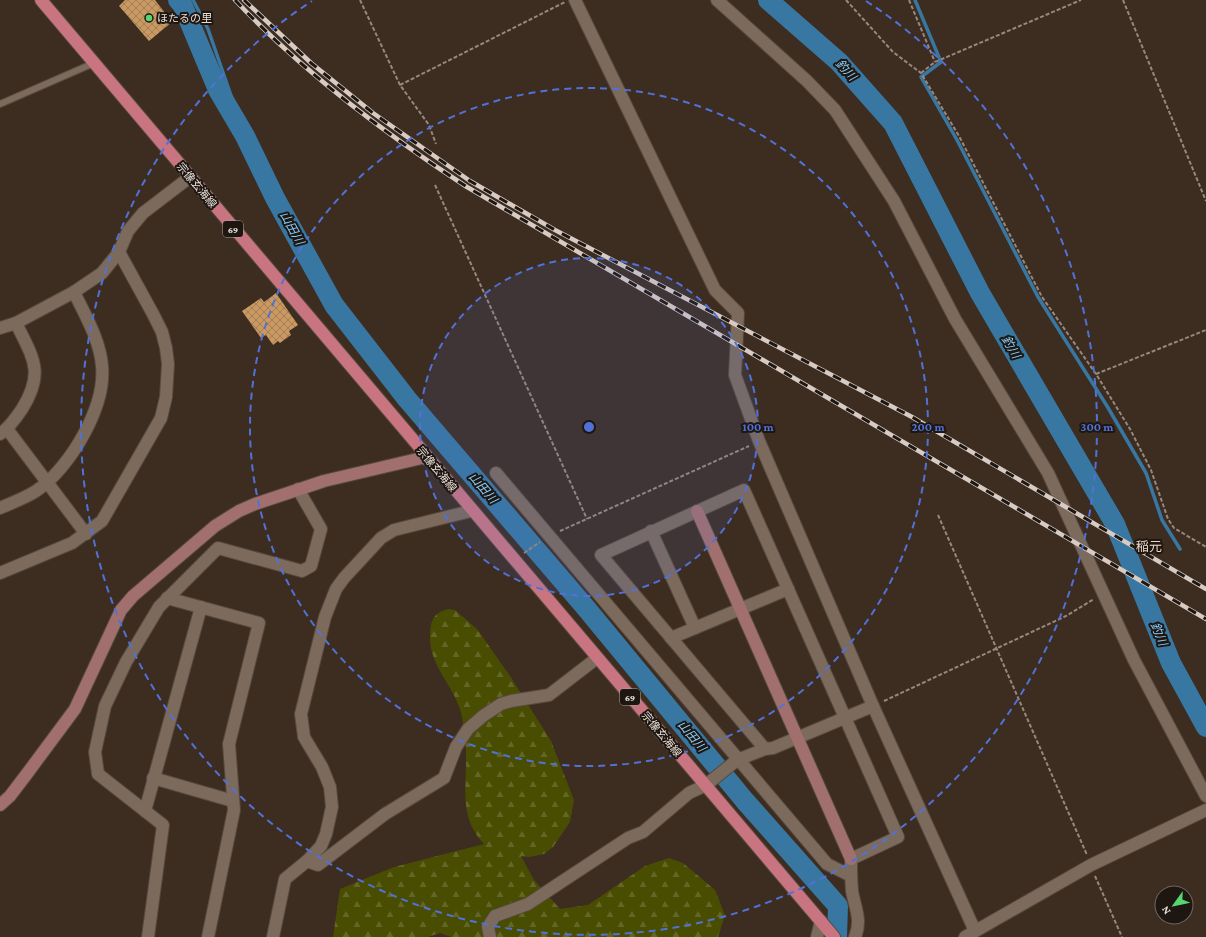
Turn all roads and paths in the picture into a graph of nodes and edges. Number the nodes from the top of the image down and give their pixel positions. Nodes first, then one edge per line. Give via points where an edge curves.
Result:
1 (41, 0) edge
2 (360, 0) edge
3 (570, 0) edge
4 (575, 0) edge
5 (717, 0) edge
6 (846, 0) edge
7 (909, 0) edge
8 (1081, 0) edge
9 (1123, 0) edge
10 (935, 62) junction
11 (94, 63) junction
12 (921, 73) junction
13 (400, 85) junction
14 (0, 104) edge
15 (436, 144) dead end
16 (190, 177) junction
17 (435, 185) dead end
18 (1206, 201) edge
19 (119, 252) junction
20 (74, 292) junction
21 (16, 323) junction
22 (0, 328) edge
23 (1206, 330) edge
24 (1096, 374) junction
25 (4, 432) edge
26 (759, 441) junction
27 (426, 457) junction
28 (496, 473) dead end
29 (47, 482) junction
30 (298, 489) junction
31 (0, 508) edge
32 (697, 510) junction
33 (471, 511) junction
34 (938, 515) dead end
35 (587, 519) junction
36 (651, 531) junction
37 (86, 534) junction
38 (548, 536) junction
39 (1206, 547) edge
40 (514, 560) junction
41 (0, 573) edge
42 (788, 589) junction
43 (1103, 593) junction
44 (167, 598) junction
45 (201, 607) junction
46 (740, 608) junction
47 (695, 628) junction
48 (671, 638) junction
49 (997, 649) junction
50 (597, 658) junction
51 (873, 706) junction
52 (845, 717) junction
53 (797, 737) junction
54 (765, 750) junction
55 (738, 760) junction
56 (153, 778) junction
57 (706, 785) junction
58 (1206, 796) edge
59 (233, 801) junction
60 (0, 805) edge
61 (1206, 810) edge
62 (145, 811) junction
63 (851, 859) junction
64 (307, 861) junction
65 (1091, 865) junction
66 (851, 876) junction
67 (820, 921) junction
68 (977, 933) edge
69 (148, 937) edge
70 (208, 937) edge
71 (274, 937) edge
72 (490, 937) edge
73 (816, 937) edge
74 (834, 937) edge
75 (855, 937) edge
76 (1122, 937) edge

1 - 11 main road, 宗像玄海線 / 69
2 - 13 path
3 - 13 path
4 - 26 street via 715,290 738,313 735,375
5 - 43 street via 807,81 835,110 855,140 894,201 955,319 1048,473
6 - 12 path via 893,52
7 - 10 path
8 - 10 path
9 - 18 path
10 - 12 path
11 - 14 lane
11 - 16 main road, 宗像玄海線 / 69
12 - 24 path via 959,136 1042,297
13 - 15 path via 428,125
16 - 19 street via 143,213 128,231
16 - 27 main road, 宗像玄海線 / 69
17 - 35 path
19 - 20 street via 102,273
19 - 37 street via 162,332 168,364 166,397 161,418 151,438 102,521
20 - 21 street
20 - 29 street via 98,346 102,366 100,396 96,409 64,466
21 - 22 street
21 - 25 street via 31,353 35,380 32,392
23 - 24 path
24 - 39 path via 1130,429 1151,470 1168,519 1174,528
25 - 29 street
26 - 35 path
26 - 51 street
27 - 30 street
27 - 33 main road, 宗像玄海線 / 69
28 - 38 street
29 - 31 street via 23,498
29 - 37 street
30 - 44 street via 322,529 311,566 302,572 218,548
30 - 60 street via 255,504 227,518 133,596 113,624 75,708 10,796
32 - 36 street
32 - 42 street via 744,490
32 - 46 street
33 - 40 main road, 宗像玄海線 / 69
33 - 64 street via 394,530 381,538 344,578 329,603 301,714 304,737 325,774 332,807 321,846
34 - 49 path
35 - 38 path
36 - 47 street
36 - 48 street via 601,555
37 - 41 street via 72,543
38 - 40 path
38 - 55 street
40 - 50 main road, 宗像玄海線 / 69
42 - 46 street
42 - 52 street
43 - 49 path via 1066,616
43 - 58 street via 1134,660
44 - 45 street
44 - 62 street via 126,662 105,706 95,752 98,774
45 - 56 street
45 - 59 street via 259,623 229,744
46 - 47 street
46 - 53 street
47 - 48 street
48 - 54 street
49 - 51 path
49 - 65 path
50 - 57 main road, 宗像玄海線 / 69
50 - 64 street via 549,695 506,702 483,716 468,729 456,747 444,778 385,814 318,865
51 - 52 street
51 - 68 street
52 - 53 street
52 - 63 street via 898,837
53 - 54 street
53 - 63 street
54 - 55 street
55 - 57 street
55 - 66 street via 826,864
56 - 59 street
56 - 62 street
57 - 67 main road, 宗像玄海線 / 69
57 - 72 street via 689,793 643,832 628,838 528,904 495,916 488,927
59 - 70 street via 234,810
61 - 65 street
62 - 69 street via 163,825
63 - 66 street
64 - 71 street via 285,879
65 - 68 street
65 - 76 path
66 - 75 street via 859,916
67 - 73 street
67 - 74 main road, 宗像玄海線 / 69

